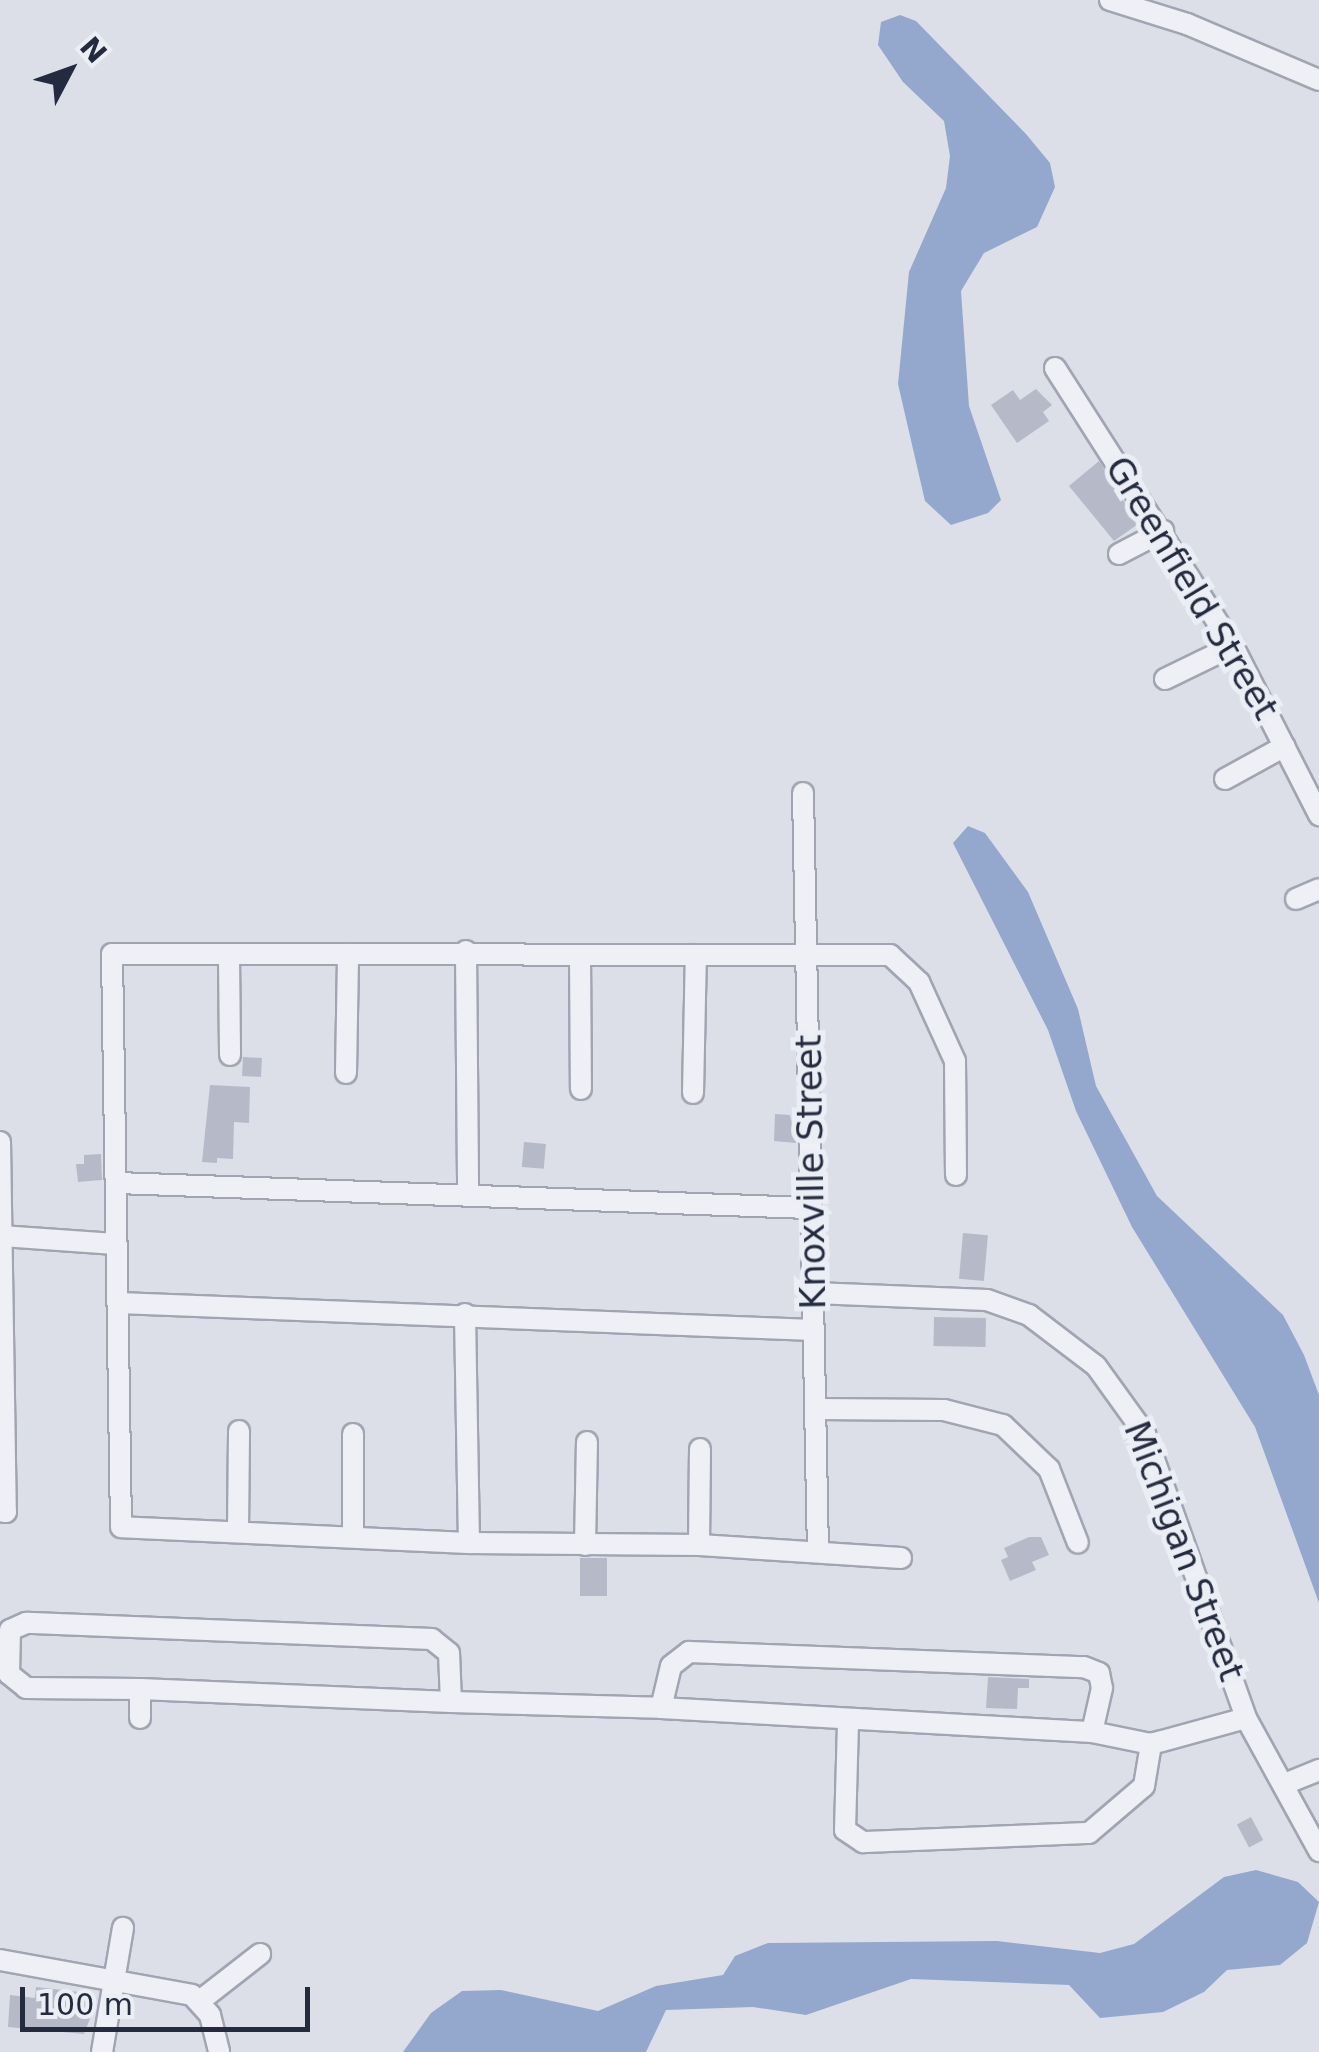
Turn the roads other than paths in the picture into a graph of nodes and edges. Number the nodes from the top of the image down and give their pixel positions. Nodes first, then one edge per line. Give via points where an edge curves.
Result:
1 (1110, 0) edge
2 (1319, 80) edge
3 (1055, 368) dead end
4 (1163, 532) junction
5 (1119, 554) dead end
6 (1234, 646) junction
7 (1165, 679) dead end
8 (1285, 746) junction
9 (1225, 779) dead end
10 (802, 793) dead end
11 (1319, 815) edge
12 (1319, 889) edge
13 (1296, 899) dead end
14 (809, 950) junction
15 (466, 951) junction
16 (348, 954) junction
17 (696, 955) junction
18 (580, 956) junction
19 (229, 957) junction
20 (230, 1056) dead end
21 (346, 1073) dead end
22 (582, 1089) dead end
23 (693, 1093) dead end
24 (0, 1142) edge
25 (956, 1175) dead end
26 (116, 1184) junction
27 (468, 1194) junction
28 (810, 1208) junction
29 (2, 1236) edge
30 (116, 1244) junction
31 (814, 1294) junction
32 (119, 1303) junction
33 (465, 1314) junction
34 (813, 1330) junction
35 (817, 1409) junction
36 (239, 1431) dead end
37 (353, 1434) dead end
38 (587, 1442) dead end
39 (700, 1449) dead end
40 (0, 1511) edge
41 (238, 1530) junction
42 (353, 1534) junction
43 (469, 1542) junction
44 (1078, 1542) dead end
45 (698, 1544) junction
46 (585, 1545) junction
47 (818, 1552) junction
48 (901, 1558) dead end
49 (140, 1689) junction
50 (450, 1702) junction
51 (660, 1708) junction
52 (140, 1718) dead end
53 (1246, 1718) junction
54 (848, 1723) junction
55 (1092, 1732) junction
56 (1151, 1744) junction
57 (1319, 1770) edge
58 (1286, 1783) junction
59 (1319, 1850) edge
60 (123, 1928) dead end
61 (260, 1954) dead end
62 (0, 1960) edge
63 (114, 1976) junction
64 (201, 2000) junction
65 (102, 2052) edge
66 (219, 2052) edge

1 - 2 street via 1187,24
3 - 4 street, Greenfield Street
4 - 5 street
4 - 6 street, Greenfield Street
6 - 7 street
6 - 8 street, Greenfield Street
8 - 9 street
8 - 11 street, Greenfield Street
10 - 14 street, Knoxville Street
12 - 13 street
14 - 17 street
14 - 25 street via 890,955 919,982 955,1060
14 - 28 street, Knoxville Street
15 - 16 street
15 - 18 street
15 - 27 street
16 - 19 street
16 - 21 street
17 - 18 street
17 - 23 street
18 - 22 street
19 - 20 street
19 - 26 street via 112,954
24 - 29 street
26 - 27 street
26 - 30 street
27 - 28 street
28 - 31 street, Knoxville Street
29 - 30 street
29 - 40 street via 6,1512
30 - 32 street
31 - 34 street, Knoxville Street
31 - 53 street, Michigan Street via 987,1300 1029,1314 1096,1366 1144,1434
32 - 33 street
32 - 41 street via 121,1527
33 - 34 street
33 - 43 street
34 - 35 street, Knoxville Street
35 - 44 street via 944,1410 1003,1425 1048,1470
35 - 47 street, Knoxville Street
36 - 41 street
37 - 42 street
38 - 46 street
39 - 45 street
41 - 42 street
42 - 43 street
43 - 46 street
45 - 46 street
45 - 47 street
47 - 48 street
49 - 50 street
49 - 50 street via 26,1688 9,1674 10,1630 26,1624 432,1640 449,1653
49 - 52 street
50 - 51 street
51 - 54 street
51 - 55 street via 672,1666 690,1652 1084,1667 1098,1673 1102,1688
53 - 56 street
53 - 58 street, Michigan Street
54 - 55 street
54 - 56 street via 845,1830 863,1842 1089,1834 1144,1786
55 - 56 street
57 - 58 street
58 - 59 street, Michigan Street
60 - 63 street
61 - 64 street
62 - 63 street
63 - 64 street
63 - 65 street
64 - 66 street

